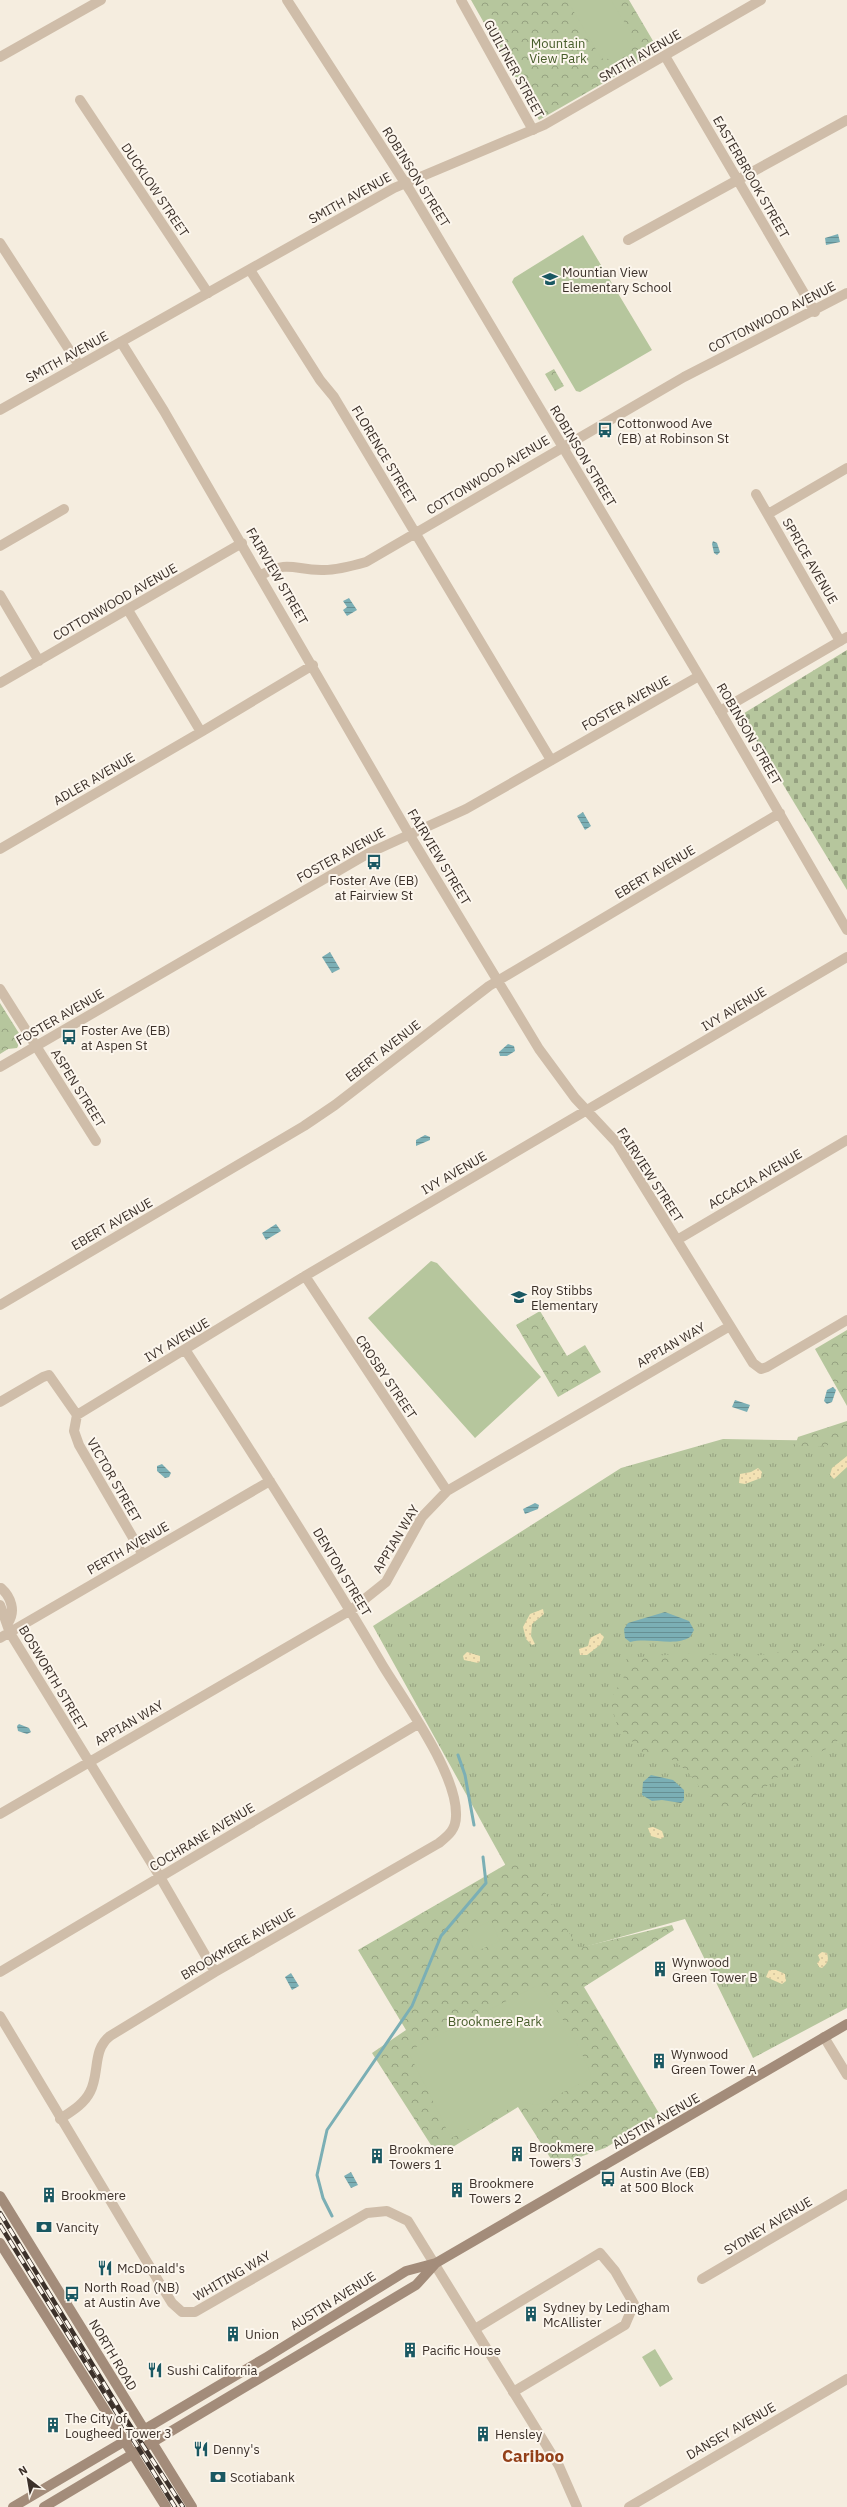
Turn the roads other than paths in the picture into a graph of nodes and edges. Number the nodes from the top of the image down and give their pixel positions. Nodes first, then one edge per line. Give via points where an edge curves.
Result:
1 (101, 0) edge
2 (287, 0) edge
3 (461, 0) edge
4 (761, 0) edge
5 (665, 56) junction
6 (0, 57) edge
7 (80, 100) dead end
8 (847, 120) edge
9 (533, 130) junction
10 (738, 181) junction
11 (406, 183) junction
12 (628, 240) dead end
13 (0, 243) edge
14 (250, 270) junction
15 (208, 293) junction
16 (847, 293) edge
17 (815, 312) junction
18 (121, 342) junction
19 (79, 365) junction
20 (0, 410) edge
21 (562, 447) junction
22 (847, 468) edge
23 (756, 494) dead end
24 (64, 509) dead end
25 (768, 514) junction
26 (416, 533) junction
27 (242, 543) junction
28 (0, 546) edge
29 (261, 575) junction
30 (0, 595) edge
31 (128, 610) junction
32 (844, 639) edge
33 (39, 661) junction
34 (313, 665) junction
35 (699, 676) junction
36 (0, 683) edge
37 (720, 712) junction
38 (201, 732) junction
39 (551, 760) junction
40 (780, 813) junction
41 (409, 834) junction
42 (0, 849) edge
43 (847, 930) edge
44 (847, 956) edge
45 (498, 981) junction
46 (0, 989) edge
47 (36, 1046) junction
48 (0, 1067) edge
49 (587, 1110) junction
50 (847, 1140) edge
51 (96, 1141) dead end
52 (677, 1240) junction
53 (305, 1276) junction
54 (0, 1305) edge
55 (847, 1320) edge
56 (730, 1326) junction
57 (186, 1351) junction
58 (0, 1402) edge
59 (77, 1415) junction
60 (270, 1481) junction
61 (446, 1491) junction
62 (143, 1555) junction
63 (0, 1587) edge
64 (0, 1605) edge
65 (351, 1610) junction
66 (9, 1628) junction
67 (0, 1638) edge
68 (418, 1724) junction
69 (88, 1762) junction
70 (0, 1814) edge
71 (457, 1816) joint
72 (160, 1877) junction
73 (0, 1972) edge
74 (214, 1972) junction
75 (0, 2016) edge
76 (847, 2024) edge
77 (824, 2037) junction
78 (847, 2075) edge
79 (60, 2119) junction
80 (847, 2194) edge
81 (0, 2196) edge
82 (0, 2243) edge
83 (436, 2264) junction
84 (702, 2279) dead end
85 (475, 2329) junction
86 (267, 2357) junction
87 (275, 2370) junction
88 (847, 2379) edge
89 (513, 2392) junction
90 (143, 2429) junction
91 (124, 2440) junction
92 (152, 2444) junction
93 (133, 2455) junction
94 (13, 2507) edge
95 (44, 2507) edge
96 (166, 2507) edge
97 (192, 2507) edge
98 (577, 2507) edge
99 (629, 2507) edge

1 - 6 street
2 - 11 street, ROBINSON STREET
3 - 9 street, GUILTNER STREET
4 - 5 street, SMITH AVENUE
5 - 9 street, SMITH AVENUE
5 - 10 street, EASTERBROOK STREET
7 - 15 street, DUCKLOW STREET
8 - 10 street
9 - 11 street, SMITH AVENUE
10 - 12 street
10 - 17 street, EASTERBROOK STREET
11 - 14 street, SMITH AVENUE
11 - 21 street, ROBINSON STREET
13 - 19 street
14 - 15 street, SMITH AVENUE
14 - 26 street, FLORENCE STREET via 320,380 334,397
15 - 18 street, SMITH AVENUE
16 - 17 street, COTTONWOOD AVENUE
17 - 21 street, COTTONWOOD AVENUE via 684,376
18 - 19 street, SMITH AVENUE
18 - 27 street, FAIRVIEW STREET
19 - 20 street, SMITH AVENUE
21 - 26 street, COTTONWOOD AVENUE
21 - 35 street, ROBINSON STREET
22 - 25 street, SPRICE AVENUE
23 - 25 street, SPRICE AVENUE
24 - 28 street
25 - 32 street, SPRICE AVENUE
26 - 29 street, COTTONWOOD AVENUE via 366,562 344,568 323,570 284,566
26 - 39 street, FLORENCE STREET
27 - 29 street, FAIRVIEW STREET
27 - 31 street, COTTONWOOD AVENUE
29 - 34 street, FAIRVIEW STREET
30 - 33 street
31 - 33 street, COTTONWOOD AVENUE
31 - 38 street
32 - 37 street
33 - 36 street, COTTONWOOD AVENUE
34 - 38 street, ADLER AVENUE
34 - 41 street, FAIRVIEW STREET
35 - 37 street, ROBINSON STREET
35 - 39 street, FOSTER AVENUE
37 - 40 street, ROBINSON STREET
38 - 42 street, ADLER AVENUE
39 - 41 street, FOSTER AVENUE via 466,809
40 - 43 street, ROBINSON STREET
40 - 45 street, EBERT AVENUE
41 - 45 street, FAIRVIEW STREET
41 - 47 street, FOSTER AVENUE via 357,859
44 - 49 street, IVY AVENUE
45 - 49 street, FAIRVIEW STREET via 548,1061
45 - 54 street, EBERT AVENUE via 304,1126
46 - 47 street, ASPEN STREET
47 - 48 street, FOSTER AVENUE
47 - 51 street, ASPEN STREET
49 - 52 street, FAIRVIEW STREET via 617,1143
49 - 53 street, IVY AVENUE
50 - 52 street, ACCACIA AVENUE
52 - 56 street, FAIRVIEW STREET
53 - 57 street, IVY AVENUE
53 - 61 street, CROSBY STREET
55 - 56 street, FAIRVIEW STREET via 767,1367 758,1368
56 - 61 street, APPIAN WAY
57 - 59 street, IVY AVENUE
57 - 60 street, DENTON STREET
58 - 59 street via 49,1375
59 - 62 street, VICTOR STREET via 74,1431 79,1445
60 - 62 street, PERTH AVENUE
60 - 65 street, DENTON STREET
61 - 65 street, APPIAN WAY via 422,1517 386,1582
62 - 66 street, PERTH AVENUE
63 - 66 street, BOSWORTH STREET via 9,1597 12,1607
64 - 66 street, BOSWORTH STREET
65 - 68 street, DENTON STREET
65 - 69 street, APPIAN WAY
66 - 67 street, PERTH AVENUE
66 - 69 street, BOSWORTH STREET
68 - 71 street, DENTON STREET via 448,1780
68 - 72 street, COCHRANE AVENUE
69 - 70 street, APPIAN WAY
69 - 72 street, BOSWORTH STREET
71 - 74 street, BROOKMERE AVENUE via 455,1827 439,1843
72 - 73 street, COCHRANE AVENUE
72 - 74 street, BOSWORTH STREET
74 - 79 street, BROOKMERE AVENUE via 105,2040 99,2051 90,2093 81,2104
75 - 79 street, WHITING WAY
76 - 77 main road, AUSTIN AVENUE
77 - 78 street
77 - 83 main road, AUSTIN AVENUE
79 - 83 street, WHITING WAY via 172,2302 182,2312 195,2312 358,2217 374,2211 394,2212 408,2221
80 - 84 street, SYDNEY AVENUE
81 - 90 main road, NORTH ROAD
82 - 91 main road
83 - 85 street, WHITING WAY
83 - 86 main road, AUSTIN AVENUE via 406,2271
83 - 87 main road, AUSTIN AVENUE via 416,2286
85 - 89 street, WHITING WAY
85 - 89 street via 600,2253 615,2271 634,2304 625,2325
86 - 87 main road
86 - 90 main road, AUSTIN AVENUE
87 - 92 main road, AUSTIN AVENUE
88 - 99 street, DANSEY AVENUE
89 - 98 street, WHITING WAY via 559,2466
90 - 91 main road, AUSTIN AVENUE
90 - 92 main road, NORTH ROAD
91 - 93 main road
91 - 94 main road, AUSTIN AVENUE
92 - 93 main road, AUSTIN AVENUE
92 - 97 main road, NORTH ROAD
93 - 95 main road, AUSTIN AVENUE
93 - 96 main road

